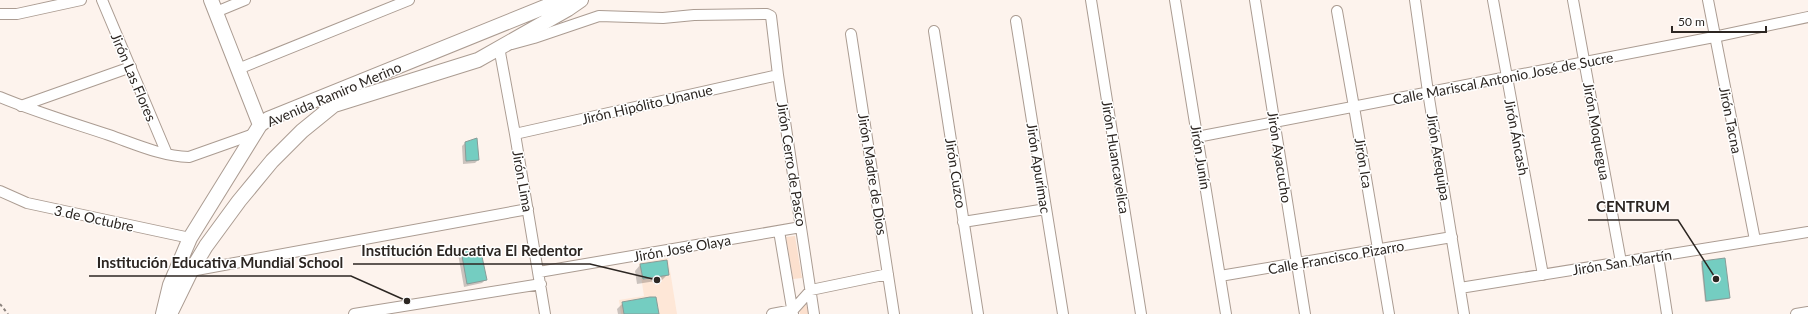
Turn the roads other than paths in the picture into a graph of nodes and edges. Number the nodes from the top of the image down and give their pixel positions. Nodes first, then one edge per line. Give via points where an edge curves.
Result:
1 (81, 0) edge
2 (102, 0) edge
3 (245, 0) edge
4 (409, 0) edge
5 (562, 0) edge
6 (577, 0) edge
7 (1091, 0) edge
8 (1175, 0) edge
9 (1255, 0) edge
10 (1415, 0) edge
11 (1493, 0) edge
12 (1573, 0) edge
13 (1708, 0) edge
14 (214, 6) edge
15 (1336, 11) dead end
16 (0, 14) edge
17 (1808, 17) edge
18 (1016, 21) dead end
19 (934, 31) dead end
20 (851, 34) dead end
21 (1714, 37) junction
22 (501, 46) junction
23 (1584, 62) junction
24 (130, 68) junction
25 (238, 69) junction
26 (778, 75) junction
27 (1506, 77) junction
28 (1428, 92) junction
29 (0, 97) edge
30 (21, 106) junction
31 (1354, 107) junction
32 (1274, 122) junction
33 (257, 129) junction
34 (515, 134) junction
35 (1197, 137) junction
36 (166, 154) junction
37 (0, 191) edge
38 (528, 209) junction
39 (1046, 209) junction
40 (963, 222) junction
41 (801, 227) junction
42 (779, 231) junction
43 (1808, 232) edge
44 (1452, 237) junction
45 (190, 238) junction
46 (1755, 240) junction
47 (1378, 250) junction
48 (1658, 256) junction
49 (1621, 262) junction
50 (1297, 263) junction
51 (191, 271) junction
52 (539, 272) junction
53 (888, 274) junction
54 (1543, 274) junction
55 (1220, 276) junction
56 (540, 284) junction
57 (1460, 288) junction
58 (811, 290) junction
59 (793, 312) edge
60 (1808, 312) edge
61 (163, 314) edge
62 (170, 314) edge
63 (354, 314) edge
64 (546, 314) edge
65 (772, 314) edge
66 (814, 314) edge
67 (894, 314) edge
68 (978, 314) edge
69 (1063, 314) edge
70 (1141, 314) edge
71 (1226, 314) edge
72 (1305, 314) edge
73 (1389, 314) edge
74 (1464, 314) edge
75 (1667, 314) edge
76 (1796, 314) edge

1 - 16 street via 17,14
2 - 24 street, Jirón Las Flores
3 - 14 street
4 - 25 street
5 - 33 street, Avenida Ramiro Merino via 268,119
6 - 22 street, Avenida Ramiro Merino via 568,9
7 - 70 street, Jirón Huancavelica
8 - 35 street, Jirón Junín
9 - 32 street, Jirón Ayacucho
10 - 28 street, Jirón Arequipa
11 - 27 street, Jirón Áncash
12 - 23 street, Jirón Moquegua
13 - 21 street, Jirón Tacna
14 - 25 street
15 - 31 street, Jirón Ica
17 - 21 street, Calle Mariscal Antonio José de Sucre
18 - 39 street, Jirón Apurímac
19 - 40 street, Jirón Cuzco
20 - 53 street, Jirón Madre de Dios
21 - 23 street, Calle Mariscal Antonio José de Sucre
21 - 46 street, Jirón Tacna
22 - 26 street, Jirón Cerro de Pasco via 517,44 599,16 663,18 770,14
22 - 34 street, Jirón Lima
22 - 51 street, Avenida Ramiro Merino via 478,60 334,105 302,131 272,161 239,201
23 - 27 street, Calle Mariscal Antonio José de Sucre
23 - 49 street, Jirón Moquegua
24 - 30 street
24 - 36 street, Jirón Las Flores
25 - 33 street
26 - 34 street, Jirón Hipólito Unanue
26 - 41 street, Jirón Cerro de Pasco
27 - 28 street, Calle Mariscal Antonio José de Sucre
27 - 54 street, Jirón Áncash
28 - 31 street, Calle Mariscal Antonio José de Sucre
28 - 44 street, Jirón Arequipa
29 - 30 street
30 - 36 street
31 - 32 street, Calle Mariscal Antonio José de Sucre
31 - 47 street, Jirón Ica
32 - 35 street, Calle Mariscal Antonio José de Sucre
32 - 50 street, Jirón Ayacucho
33 - 36 street via 188,156
33 - 45 street, Avenida Ramiro Merino
34 - 38 street, Jirón Lima
35 - 55 street, Jirón Junín
37 - 45 street, 3 de Octubre via 27,203
38 - 51 street
38 - 52 street, Jirón Lima
39 - 40 street
39 - 69 street, Jirón Apurímac
40 - 68 street, Jirón Cuzco
41 - 42 street, Jirón José Olaya
41 - 58 street, Jirón Cerro de Pasco
42 - 52 street, Jirón José Olaya
42 - 59 street, Jirón Cerro de Pasco
43 - 46 street, Jirón San Martín
44 - 47 street, Calle Francisco Pizarro
44 - 57 street, Jirón Arequipa
45 - 61 street, Avenida Ramiro Merino via 170,285
46 - 48 street, Jirón San Martín
47 - 50 street, Calle Francisco Pizarro
47 - 73 street, Jirón Ica
48 - 49 street, Jirón San Martín
48 - 75 street
49 - 54 street, Jirón San Martín
50 - 55 street, Calle Francisco Pizarro
50 - 72 street, Jirón Ayacucho
51 - 62 street, Avenida Ramiro Merino
52 - 56 street, Jirón Lima
53 - 58 street
53 - 67 street, Jirón Madre de Dios
54 - 57 street, Jirón San Martín
55 - 71 street, Jirón Junín
56 - 63 street
56 - 64 street, Jirón Lima
57 - 74 street, Jirón Arequipa
58 - 59 street
58 - 66 street, Jirón Cerro de Pasco
59 - 65 street
60 - 76 street

